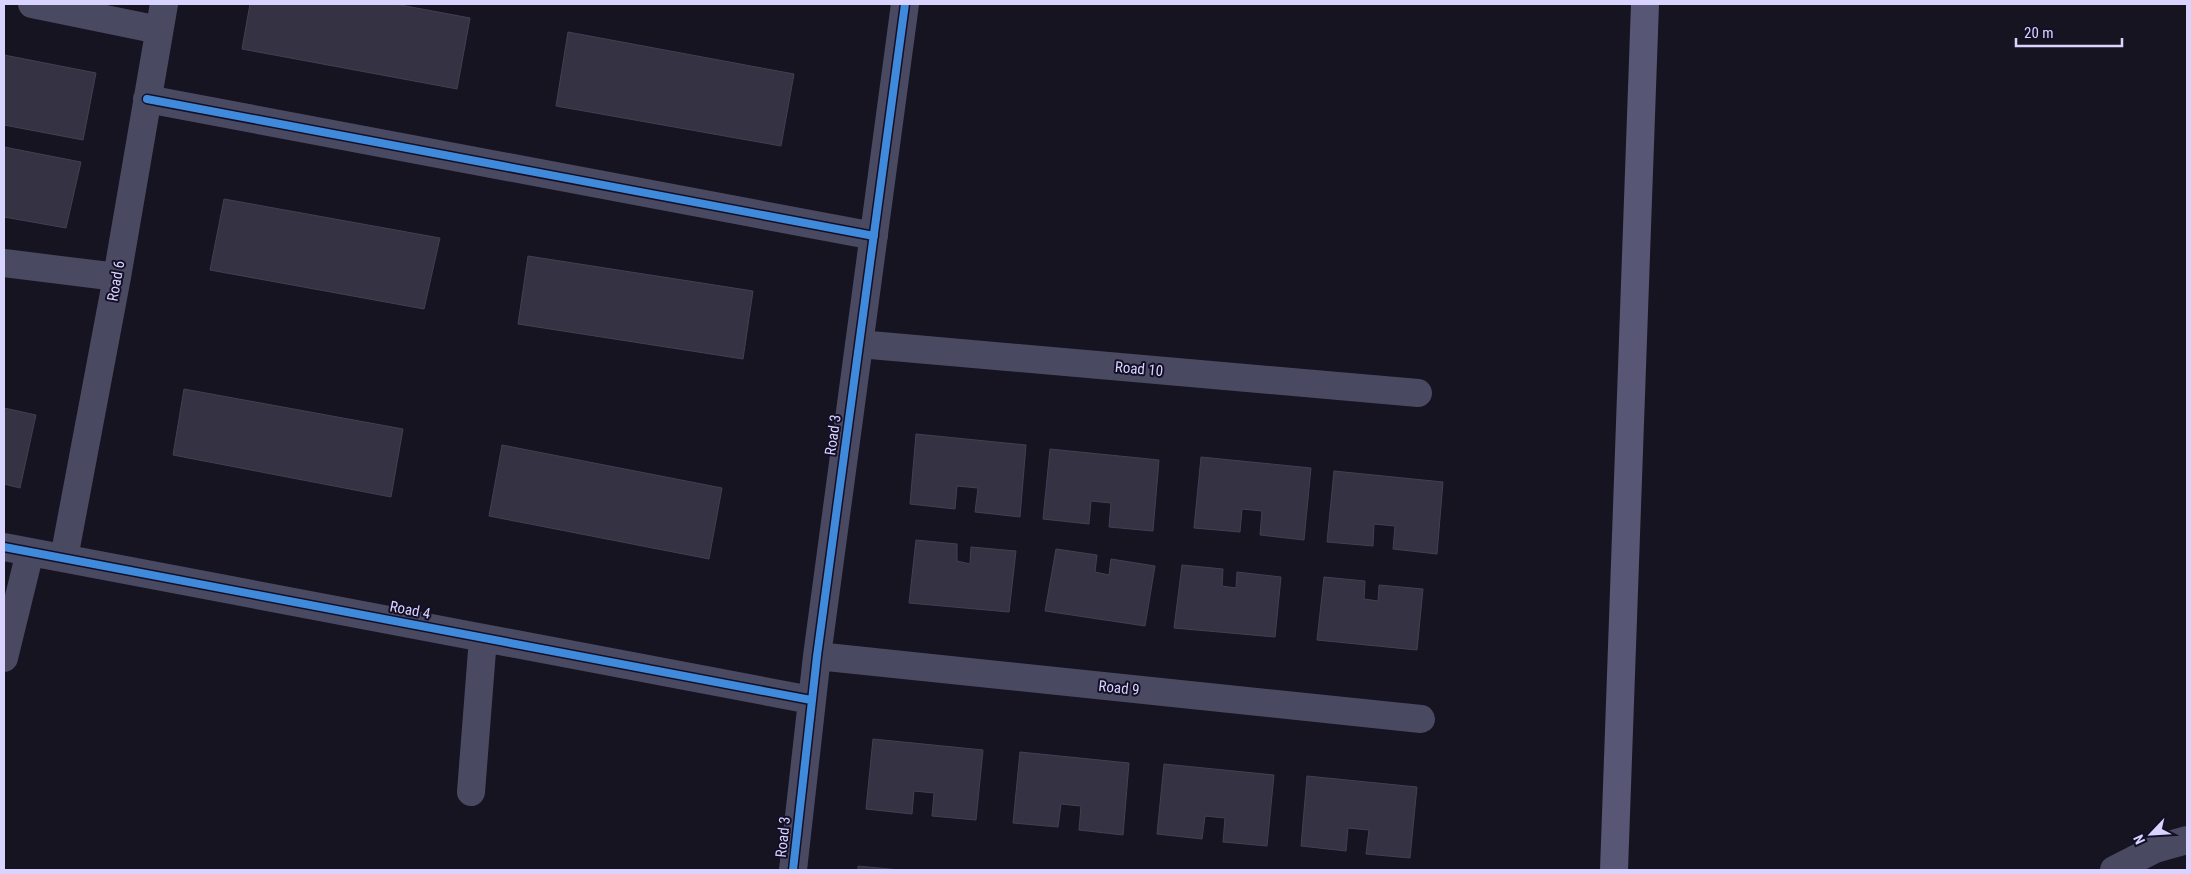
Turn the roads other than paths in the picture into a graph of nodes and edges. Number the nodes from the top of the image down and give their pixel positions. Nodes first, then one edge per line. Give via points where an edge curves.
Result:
1 (32, 4) edge
2 (164, 4) edge
3 (906, 4) edge
4 (1644, 4) edge
5 (159, 30) junction
6 (147, 99) junction
7 (874, 236) junction
8 (4, 263) edge
9 (117, 277) junction
10 (859, 344) junction
11 (1418, 393) dead end
12 (4, 547) edge
13 (30, 552) junction
14 (64, 558) junction
15 (483, 638) junction
16 (817, 656) junction
17 (4, 658) edge
18 (811, 700) junction
19 (1421, 719) dead end
20 (471, 792) dead end
21 (2187, 840) edge
22 (793, 870) edge
23 (1614, 870) edge
24 (2114, 870) edge

1 - 5 street
2 - 5 street, Road 6
3 - 7 street, Road 3
4 - 23 main road
5 - 6 street, Road 6
6 - 7 street
6 - 9 street, Road 6
7 - 10 street, Road 3
8 - 9 street
9 - 14 street, Road 6
10 - 11 street, Road 10
10 - 16 street, Road 3
12 - 13 street, Road 4
13 - 14 street, Road 4
13 - 17 street
14 - 15 street, Road 4
15 - 18 street, Road 4
15 - 20 street
16 - 18 street, Road 3
16 - 19 street, Road 9
18 - 22 street, Road 3
21 - 24 street via 2156,849

